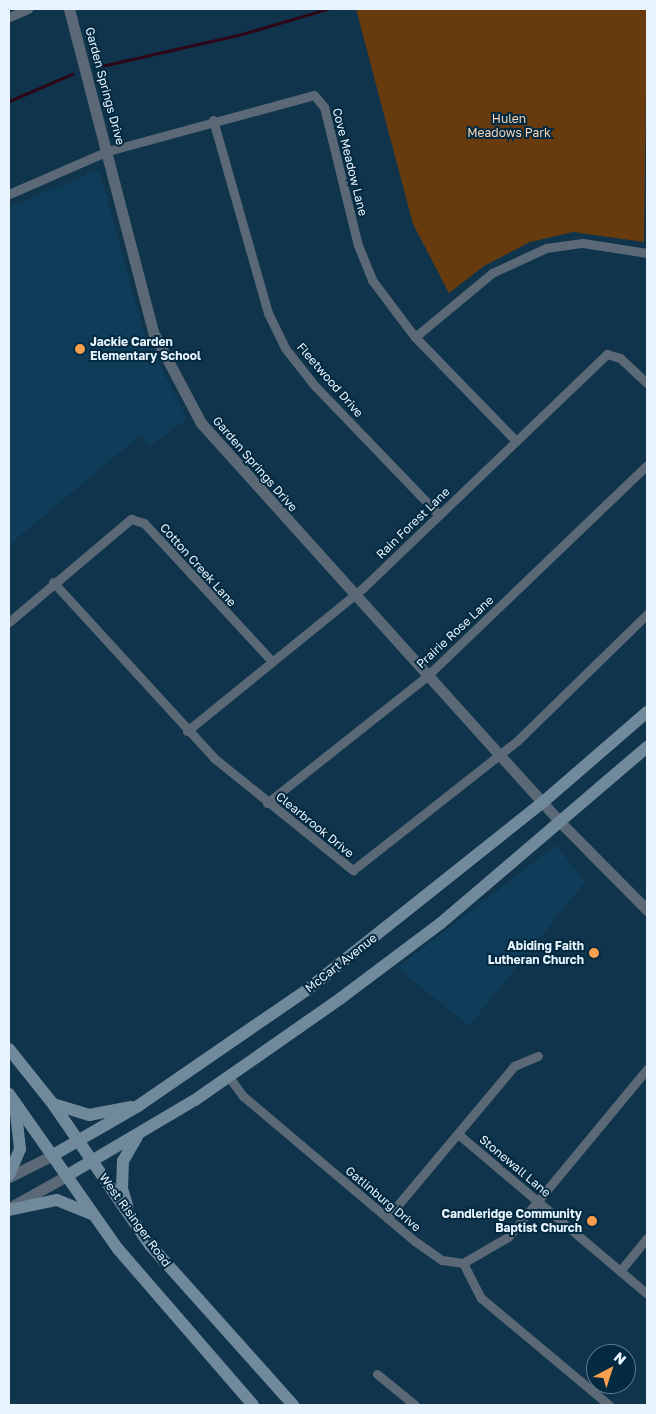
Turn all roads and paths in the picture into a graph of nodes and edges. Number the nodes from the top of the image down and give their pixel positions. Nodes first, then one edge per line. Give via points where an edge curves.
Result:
1 (28, 9) edge
2 (69, 9) edge
3 (9, 17) edge
4 (213, 120) junction
5 (108, 151) junction
6 (9, 194) edge
7 (647, 253) edge
8 (416, 337) junction
9 (647, 383) edge
10 (516, 441) junction
11 (647, 465) edge
12 (439, 515) junction
13 (53, 582) junction
14 (354, 594) junction
15 (647, 614) edge
16 (9, 622) edge
17 (272, 661) junction
18 (427, 676) junction
19 (647, 712) edge
20 (187, 731) junction
21 (647, 747) edge
22 (499, 756) junction
23 (267, 803) junction
24 (542, 803) junction
25 (560, 822) junction
26 (647, 910) edge
27 (9, 1048) edge
28 (538, 1056) dead end
29 (647, 1069) edge
30 (229, 1077) junction
31 (12, 1098) edge
32 (54, 1104) junction
33 (138, 1106) junction
34 (141, 1132) junction
35 (458, 1134) junction
36 (79, 1141) junction
37 (55, 1154) junction
38 (92, 1161) junction
39 (68, 1175) junction
40 (9, 1176) edge
41 (537, 1201) junction
42 (9, 1209) edge
43 (97, 1218) junction
44 (387, 1218) junction
45 (132, 1219) junction
46 (647, 1238) edge
47 (463, 1263) junction
48 (620, 1271) junction
49 (647, 1294) edge
50 (377, 1374) dead end
51 (289, 1404) edge
52 (253, 1405) edge
53 (415, 1405) edge
54 (610, 1405) edge

1 - 3 street
2 - 5 street, Garden Springs Drive
4 - 5 street, Cove Meadow Lane
4 - 8 street, Cove Meadow Lane via 303,96 317,98 324,107 358,245 372,280
4 - 12 street, Fleetwood Drive via 268,313 285,348 315,386
5 - 6 street, Cove Meadow Lane
5 - 14 street, Garden Springs Drive via 153,332 182,392 216,444
7 - 8 street via 583,243 546,248 492,273
8 - 10 street, Cove Meadow Lane
9 - 10 street, Rain Forest Lane via 620,358 607,354
10 - 12 street, Rain Forest Lane
11 - 18 street, Prairie Rose Lane
12 - 14 street, Rain Forest Lane
13 - 16 street, Cotton Creek Lane
13 - 17 street, Cotton Creek Lane via 126,522 137,520
13 - 20 street, Clearbrook Drive
14 - 17 street, Rain Forest Lane
14 - 18 street, Garden Springs Drive
15 - 22 street, Clearbrook Drive
17 - 20 street, Rain Forest Lane
18 - 22 street, Garden Springs Drive
18 - 23 street, Prairie Rose Lane
19 - 24 main road, McCart Avenue
20 - 23 street, Clearbrook Drive
21 - 25 main road
22 - 23 street, Clearbrook Drive via 353,870
22 - 24 street, Garden Springs Drive
24 - 25 street, Garden Springs Drive
24 - 33 main road, McCart Avenue via 308,989
25 - 26 street, Garden Springs Drive
25 - 30 main road via 427,934
27 - 32 main road, West Risinger Road
28 - 35 street via 514,1066
29 - 41 street
30 - 34 main road
30 - 44 street, Gatlinburg Drive via 243,1096
31 - 37 main road
31 - 40 main road via 20,1149
32 - 33 main road via 89,1115
32 - 36 main road, West Risinger Road
33 - 36 main road, McCart Avenue
34 - 38 main road
34 - 45 main road via 127,1151 121,1178
35 - 41 street, Stonewall Lane
35 - 44 street
36 - 37 main road, McCart Avenue
36 - 38 main road, West Risinger Road
37 - 39 main road
37 - 40 street, McCart Avenue
38 - 39 main road
38 - 45 main road, West Risinger Road
39 - 42 street
39 - 43 main road
41 - 47 street via 508,1237
41 - 48 street, Stonewall Lane
42 - 43 main road via 63,1200
43 - 52 main road via 187,1334
44 - 47 street, Gatlinburg Drive via 442,1260
45 - 51 main road, West Risinger Road via 238,1348
46 - 48 street
47 - 54 street via 481,1298
48 - 49 street, Stonewall Lane
50 - 53 street

